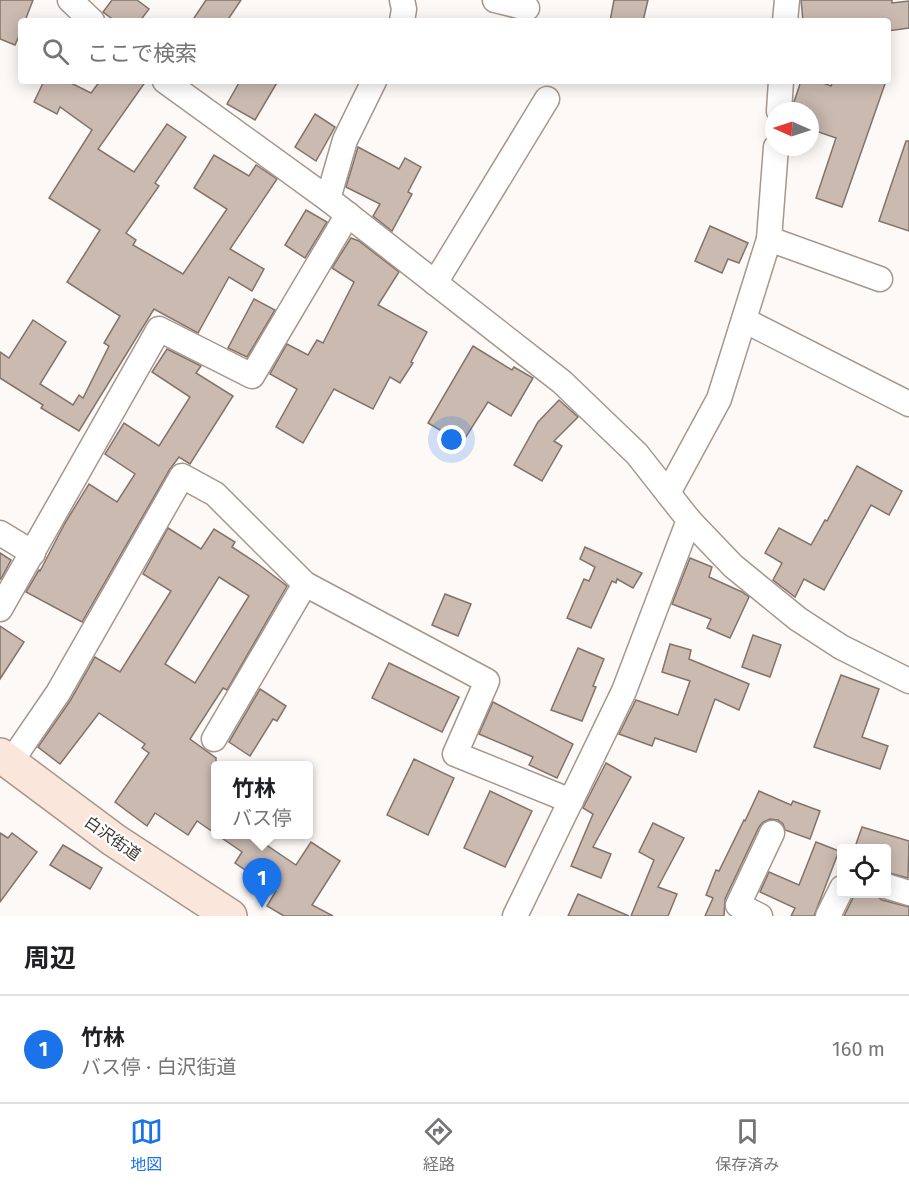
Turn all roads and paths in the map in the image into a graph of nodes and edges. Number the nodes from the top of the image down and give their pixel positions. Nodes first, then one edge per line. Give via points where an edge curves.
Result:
1 (70, 0) edge
2 (402, 0) edge
3 (495, 0) edge
4 (787, 0) edge
5 (527, 8) dead end
6 (89, 18) edge
7 (402, 18) edge
8 (785, 18) edge
9 (169, 84) edge
10 (373, 84) edge
11 (781, 84) edge
12 (547, 99) dead end
13 (780, 102) edge
14 (775, 156) edge
15 (328, 199) junction
16 (348, 214) junction
17 (769, 239) junction
18 (880, 279) dead end
19 (435, 283) junction
20 (744, 320) junction
21 (909, 404) edge
22 (668, 493) junction
23 (689, 520) junction
24 (0, 533) edge
25 (33, 553) junction
26 (304, 584) junction
27 (0, 609) edge
28 (909, 681) edge
29 (214, 739) dead end
30 (5, 759) edge
31 (571, 801) junction
32 (772, 833) dead end
33 (891, 888) edge
34 (909, 893) edge
35 (837, 898) edge
36 (230, 916) edge
37 (515, 916) edge
38 (760, 916) edge
39 (828, 916) edge

1 - 6 street
2 - 7 street
3 - 5 street
4 - 8 street
9 - 15 street
10 - 15 street via 345,140
11 - 13 street
12 - 19 street
14 - 17 street
15 - 16 street
16 - 19 street
16 - 25 street via 252,376 159,329
17 - 18 street
17 - 20 street
19 - 22 street via 562,382 637,454
20 - 21 street
20 - 22 street via 719,399
22 - 23 street
23 - 28 street via 733,566 798,619 841,647
23 - 31 street via 624,691
24 - 25 street
25 - 27 street
26 - 29 street
26 - 30 street via 215,494 182,476 58,693
26 - 31 street via 487,681 455,754
30 - 36 main road, 白沢街道 via 105,833
31 - 37 street
32 - 38 street via 738,905
33 - 34 street
35 - 39 street

